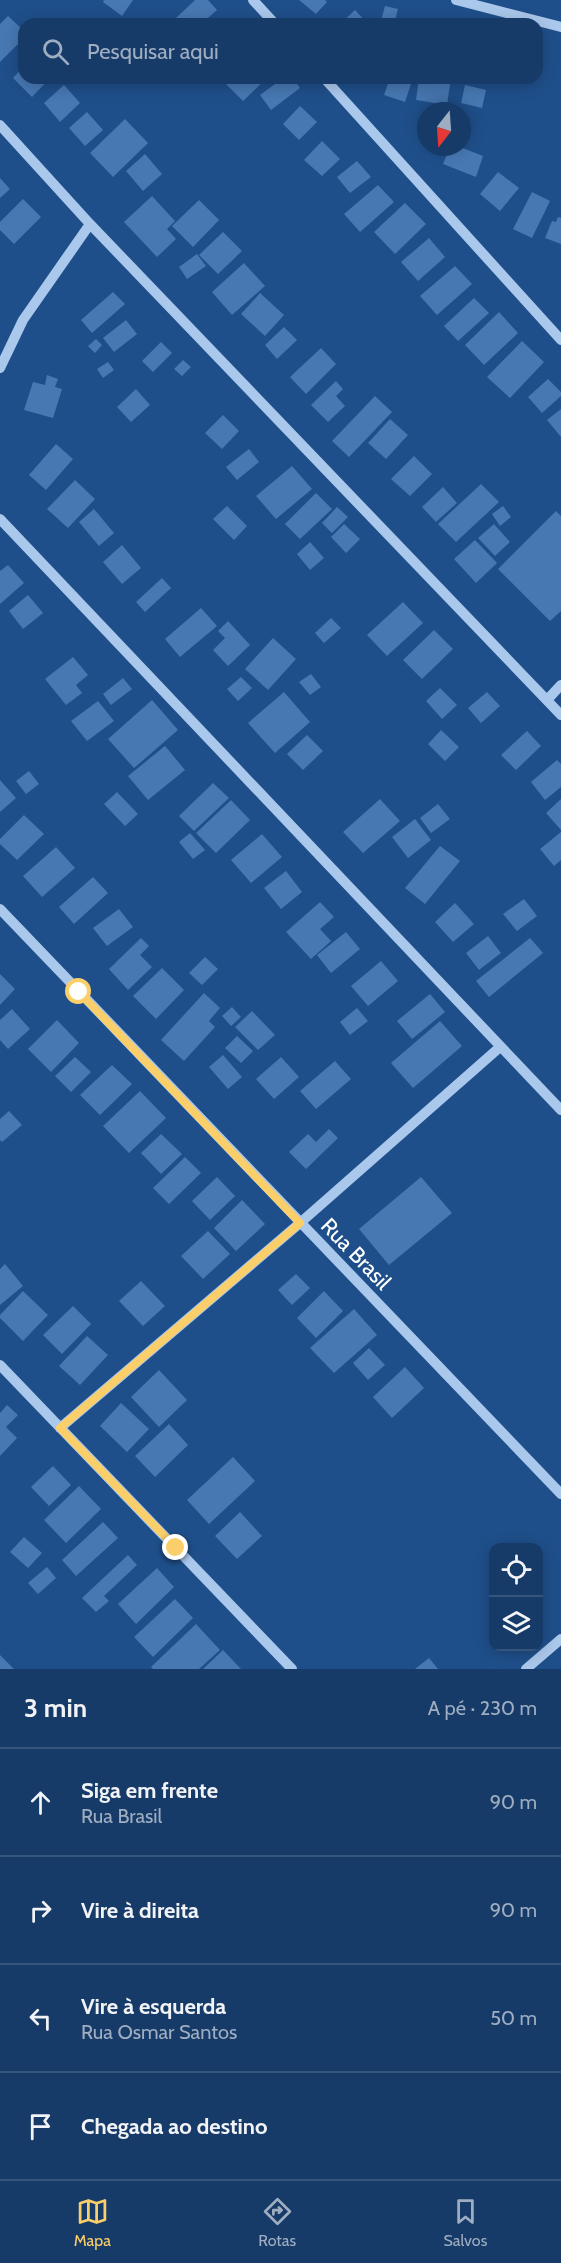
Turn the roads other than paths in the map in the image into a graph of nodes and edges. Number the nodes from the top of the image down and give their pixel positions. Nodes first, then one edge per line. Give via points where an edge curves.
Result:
1 (253, 0) edge
2 (456, 0) edge
3 (270, 18) edge
4 (526, 18) edge
5 (543, 22) edge
6 (561, 27) edge
7 (329, 84) edge
8 (0, 125) edge
9 (90, 224) junction
10 (561, 340) edge
11 (0, 368) edge
12 (0, 519) edge
13 (561, 685) edge
14 (547, 700) junction
15 (561, 715) edge
16 (0, 909) edge
17 (500, 1047) junction
18 (561, 1110) edge
19 (300, 1223) junction
20 (0, 1365) edge
21 (60, 1428) junction
22 (561, 1494) edge
23 (561, 1639) edge
24 (292, 1669) edge
25 (526, 1669) edge

1 - 3 street
2 - 4 street
5 - 6 street
7 - 10 street
8 - 9 street
9 - 11 street via 23,320
9 - 14 street
12 - 17 street
13 - 14 street
14 - 15 street
16 - 19 street, Rua Brasil
17 - 18 street
17 - 19 street
19 - 21 street
19 - 22 street, Rua Brasil
20 - 21 street
21 - 24 street
23 - 25 street

